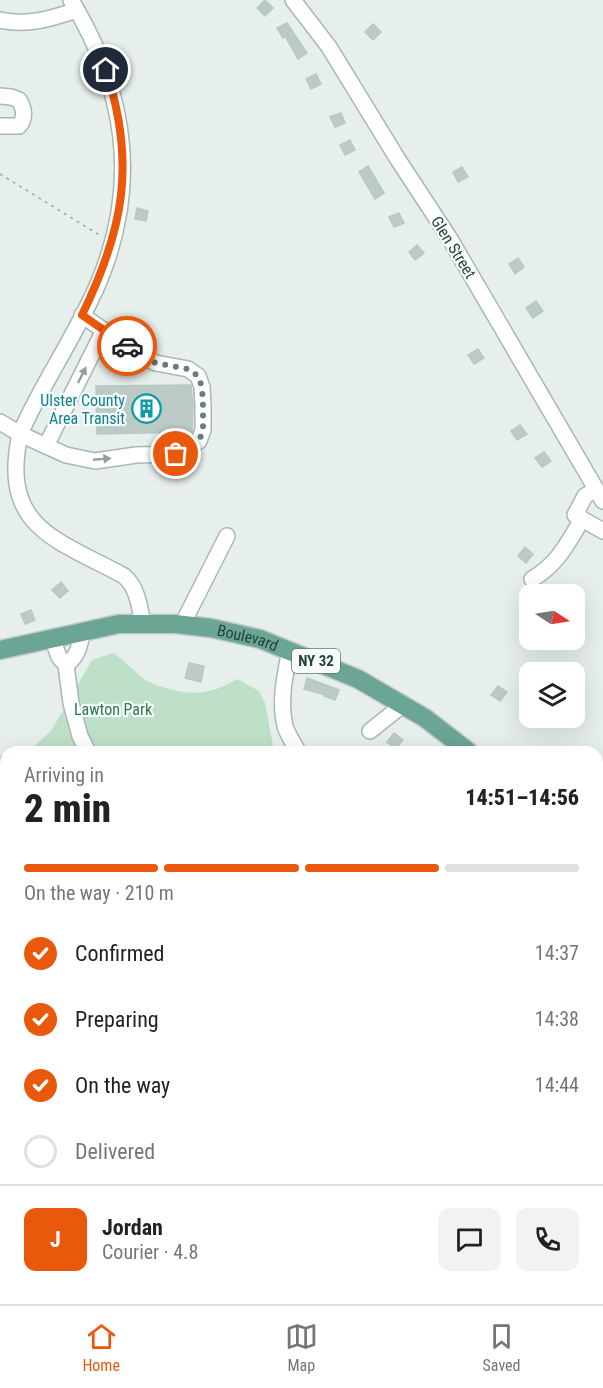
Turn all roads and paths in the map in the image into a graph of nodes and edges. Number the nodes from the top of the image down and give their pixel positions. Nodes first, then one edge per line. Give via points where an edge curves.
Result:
1 (293, 0) edge
2 (74, 5) edge
3 (0, 20) edge
4 (0, 96) edge
5 (0, 126) edge
6 (0, 174) edge
7 (107, 239) dead end
8 (82, 315) junction
9 (105, 330) junction
10 (0, 422) edge
11 (20, 434) junction
12 (46, 446) junction
13 (599, 495) edge
14 (578, 517) junction
15 (603, 531) edge
16 (227, 536) dead end
17 (532, 579) dead end
18 (144, 623) junction
19 (182, 624) junction
20 (82, 632) junction
21 (52, 638) junction
22 (0, 650) edge
23 (290, 650) junction
24 (66, 665) junction
25 (404, 704) junction
26 (370, 731) dead end
27 (85, 746) edge
28 (294, 746) edge
29 (461, 746) edge

1 - 13 street, Glen Street via 330,47 450,239
2 - 3 street via 48,20
2 - 8 street via 109,79 123,148 118,222
4 - 5 street via 19,100 24,114 19,126
6 - 7 path
8 - 9 street
8 - 11 street
12 -> 9 street
12 -> 9 street via 95,461 176,454 199,441 203,406 198,376 188,369 156,363 137,354
10 - 11 street
11 - 12 street
11 - 18 street via 13,472 22,510 33,525 58,542 130,581
13 - 14 street via 585,496
14 - 15 street
14 - 17 street via 557,560
16 - 19 street
18 - 19 main road, Boulevard / NY 32
18 - 20 main road, Boulevard / NY 32
19 - 23 main road, Boulevard / NY 32 via 250,637
20 - 21 main road, Boulevard / NY 32
20 - 24 street via 80,647
21 - 22 main road, Boulevard / NY 32
21 - 24 street
23 - 25 main road, Boulevard / NY 32
23 - 28 street via 282,700 285,726
24 - 27 street via 70,703
25 - 26 street
25 - 29 main road, Boulevard / NY 32

